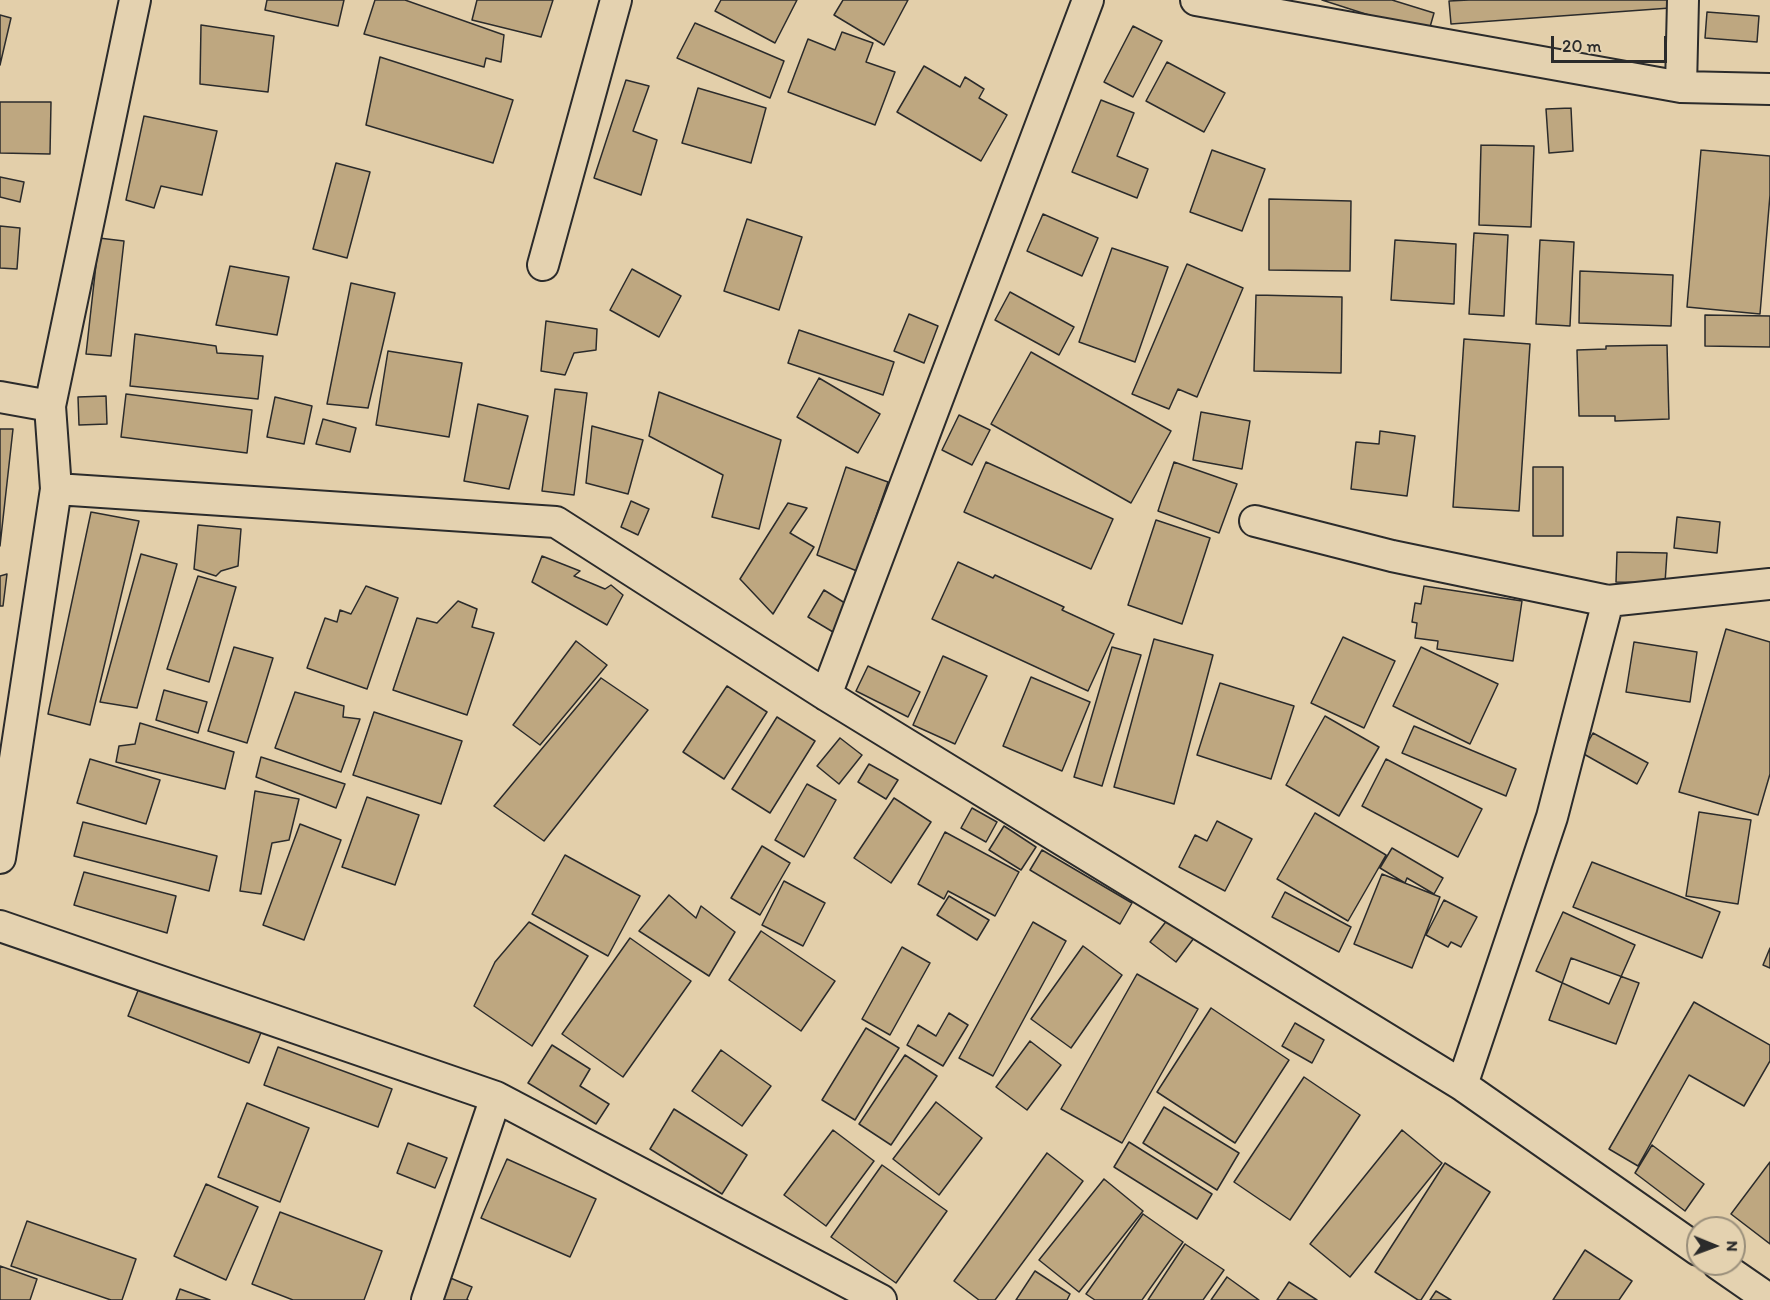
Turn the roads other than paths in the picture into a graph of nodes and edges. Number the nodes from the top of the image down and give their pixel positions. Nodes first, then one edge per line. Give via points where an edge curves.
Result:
1 (616, 0) edge
2 (1088, 0) edge
3 (1198, 0) edge
4 (1683, 0) edge
5 (132, 2) edge
6 (1680, 87) junction
7 (1770, 89) edge
8 (543, 265) dead end
9 (0, 397) edge
10 (50, 406) junction
11 (56, 489) junction
12 (1255, 521) dead end
13 (1770, 584) edge
14 (1608, 601) junction
15 (826, 695) junction
16 (0, 858) edge
17 (0, 926) edge
18 (1462, 1085) junction
19 (496, 1097) junction
20 (1686, 1242) edge
21 (1735, 1276) edge
22 (427, 1300) edge
23 (881, 1300) edge
24 (1770, 1300) edge

1 - 8 street
2 - 15 street
3 - 6 street
4 - 6 street
5 - 10 street
6 - 7 street
9 - 10 street
10 - 11 street
11 - 15 street via 556,522
11 - 16 street
12 - 14 street via 1392,556
13 - 14 street
14 - 18 street via 1552,817
15 - 18 street
17 - 19 street
18 - 20 street
19 - 22 street
19 - 23 street
21 - 24 street

